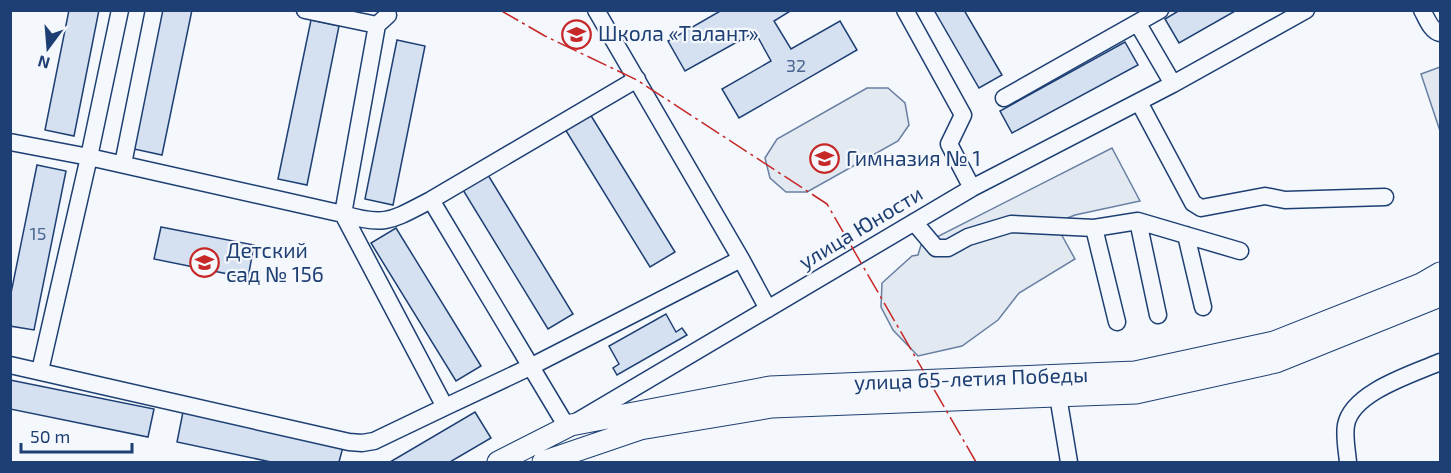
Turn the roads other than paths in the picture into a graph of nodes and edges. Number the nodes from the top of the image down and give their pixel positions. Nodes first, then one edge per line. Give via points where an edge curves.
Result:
1 (120, 10) edge
2 (154, 10) edge
3 (305, 10) edge
4 (596, 10) edge
5 (905, 10) edge
6 (1160, 10) edge
7 (1306, 10) edge
8 (1422, 10) edge
9 (1138, 24) junction
10 (1440, 33) edge
11 (637, 79) junction
12 (1173, 84) junction
13 (1004, 98) dead end
14 (1139, 102) junction
15 (10, 142) edge
16 (89, 157) junction
17 (123, 164) junction
18 (972, 188) junction
19 (1385, 197) dead end
20 (431, 200) junction
21 (343, 213) junction
22 (1138, 221) junction
23 (914, 222) junction
24 (1094, 228) junction
25 (1186, 235) junction
26 (1240, 251) dead end
27 (741, 259) junction
28 (1440, 273) edge
29 (1440, 296) edge
30 (1203, 307) dead end
31 (768, 309) junction
32 (1158, 315) dead end
33 (1117, 322) dead end
34 (1440, 362) edge
35 (10, 365) edge
36 (530, 367) junction
37 (40, 371) junction
38 (1058, 396) junction
39 (445, 406) junction
40 (569, 426) junction
41 (498, 462) edge
42 (543, 462) edge
43 (1069, 462) edge
44 (1348, 462) edge

1 - 16 street
2 - 17 street
3 - 21 street via 382,20
4 - 11 street
5 - 18 street via 963,115 949,144
6 - 9 street
7 - 12 street, улица Юности
8 - 10 street
9 - 12 street
9 - 13 street
11 - 20 street
11 - 27 street
12 - 14 street, улица Юности
14 - 18 street, улица Юности
14 - 19 street via 1193,203 1202,208 1265,196 1285,200
15 - 16 street
16 - 17 street
16 - 37 street
17 - 21 street
18 - 23 street, улица Юности
20 - 21 street via 393,220 368,221
20 - 36 street
21 - 39 street
22 - 24 street
22 - 25 street
22 - 32 street
23 - 24 street via 936,248 948,248 968,237 1011,224
23 - 31 street, улица Юности
24 - 33 street
25 - 26 street
25 - 30 street
27 - 31 street
27 - 36 street
28 - 40 main road, улица 65-летия Победы via 1274,342 1135,372 770,387
29 - 38 main road, улица 65-летия Победы via 1276,362 1136,393
31 - 40 street, улица Юности
34 - 44 street via 1379,389 1356,405 1346,424
35 - 37 street
36 - 39 street
36 - 40 street
37 - 39 street via 362,443 374,441
38 - 42 main road, улица 65-летия Победы via 772,407 640,429
38 - 43 street
40 - 41 main road, улица 65-летия Победы

